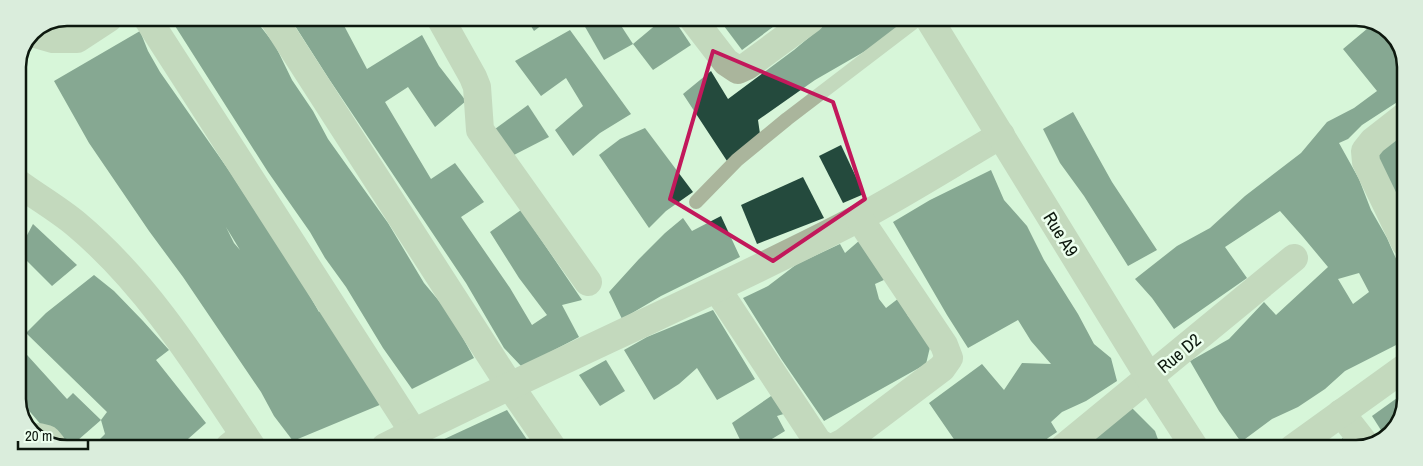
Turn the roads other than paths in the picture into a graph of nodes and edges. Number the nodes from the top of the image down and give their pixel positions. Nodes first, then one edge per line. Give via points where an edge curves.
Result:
1 (96, 26) edge
2 (152, 26) edge
3 (278, 26) edge
4 (444, 26) edge
5 (698, 26) edge
6 (800, 26) edge
7 (909, 26) edge
8 (933, 26) edge
9 (41, 36) edge
10 (1397, 122) edge
11 (1001, 136) junction
12 (26, 189) edge
13 (696, 202) dead end
14 (859, 218) junction
15 (1397, 228) edge
16 (1294, 258) dead end
17 (588, 282) dead end
18 (716, 289) junction
19 (1397, 373) edge
20 (1149, 377) junction
21 (510, 386) junction
22 (1341, 413) junction
23 (414, 433) junction
24 (1361, 439) edge
25 (240, 440) edge
26 (400, 440) edge
27 (547, 440) edge
28 (817, 440) edge
29 (847, 440) edge
30 (1073, 440) edge
31 (1190, 440) edge
32 (1304, 440) edge

1 - 9 street via 76,39
2 - 23 street
3 - 21 street
4 - 17 street via 477,87 480,130
5 - 6 street via 726,62 738,70
7 - 13 lane via 751,148
8 - 11 street, Rue A9
10 - 15 street via 1373,141 1366,151 1366,162
11 - 14 street
11 - 20 street, Rue A9
12 - 25 street via 76,224 131,279 197,363
14 - 18 street
14 - 29 street via 944,345 949,358 942,368
16 - 20 street, Rue D2
18 - 21 street
18 - 28 street
19 - 22 street
20 - 30 street, Rue D2
20 - 31 street, Rue A9
21 - 23 street
21 - 27 street
22 - 24 street
22 - 32 street
23 - 26 street

